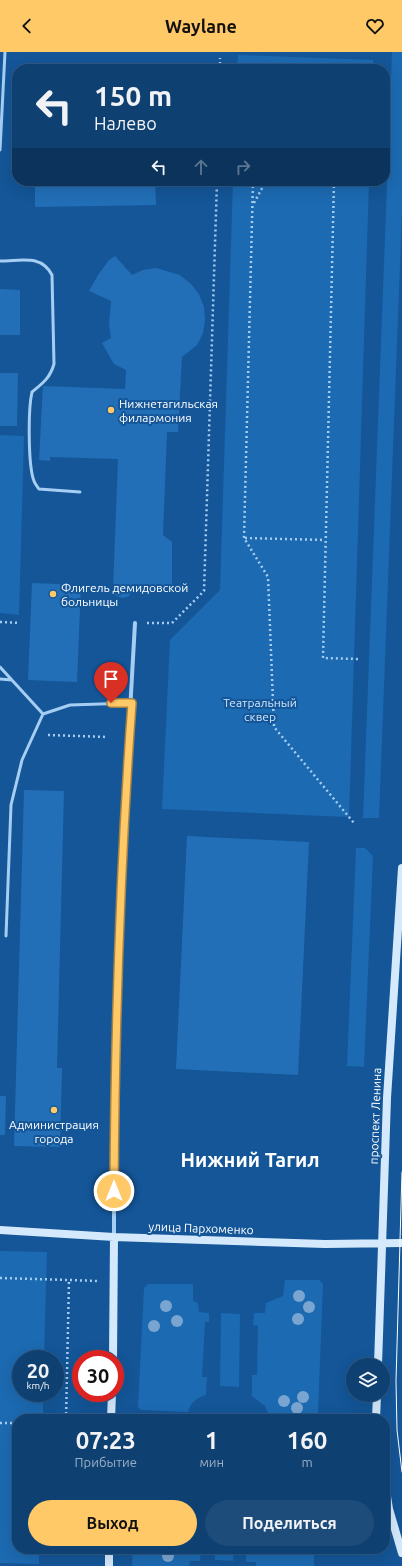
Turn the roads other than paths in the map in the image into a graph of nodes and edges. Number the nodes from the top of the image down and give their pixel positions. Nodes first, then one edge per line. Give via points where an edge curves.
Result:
1 (5, 52) edge
2 (0, 150) edge
3 (0, 261) edge
4 (80, 492) dead end
5 (135, 622) road end
6 (0, 667) edge
7 (0, 679) edge
8 (12, 680) junction
9 (132, 703) junction
10 (43, 714) junction
11 (402, 868) edge
12 (6, 936) dead end
13 (0, 1230) edge
14 (114, 1237) junction
15 (402, 1243) edge
16 (383, 1244) junction
17 (113, 1350) edge
18 (378, 1358) edge
19 (112, 1402) edge
20 (377, 1402) edge
21 (112, 1414) edge
22 (376, 1414) edge
23 (390, 1511) edge
24 (402, 1553) edge
25 (109, 1554) edge
26 (109, 1566) edge

1 - 2 lane
3 - 4 lane via 38,261 47,266 52,275 54,364 51,374 31,396 31,468 34,482 39,489
5 - 9 street
6 - 8 lane
7 - 8 lane
8 - 10 lane
9 - 10 lane via 70,705
9 - 14 street via 124,817 115,1082
10 - 12 lane via 22,760 11,805
11 - 16 main road, проспект Ленина via 387,1098
13 - 14 main road, улица Пархоменко
14 - 16 main road, улица Пархоменко
14 - 17 main road
15 - 16 main road, улица Пархоменко
16 - 18 main road, проспект Ленина
19 - 21 main road
20 - 22 main road
23 - 24 main road
25 - 26 main road

